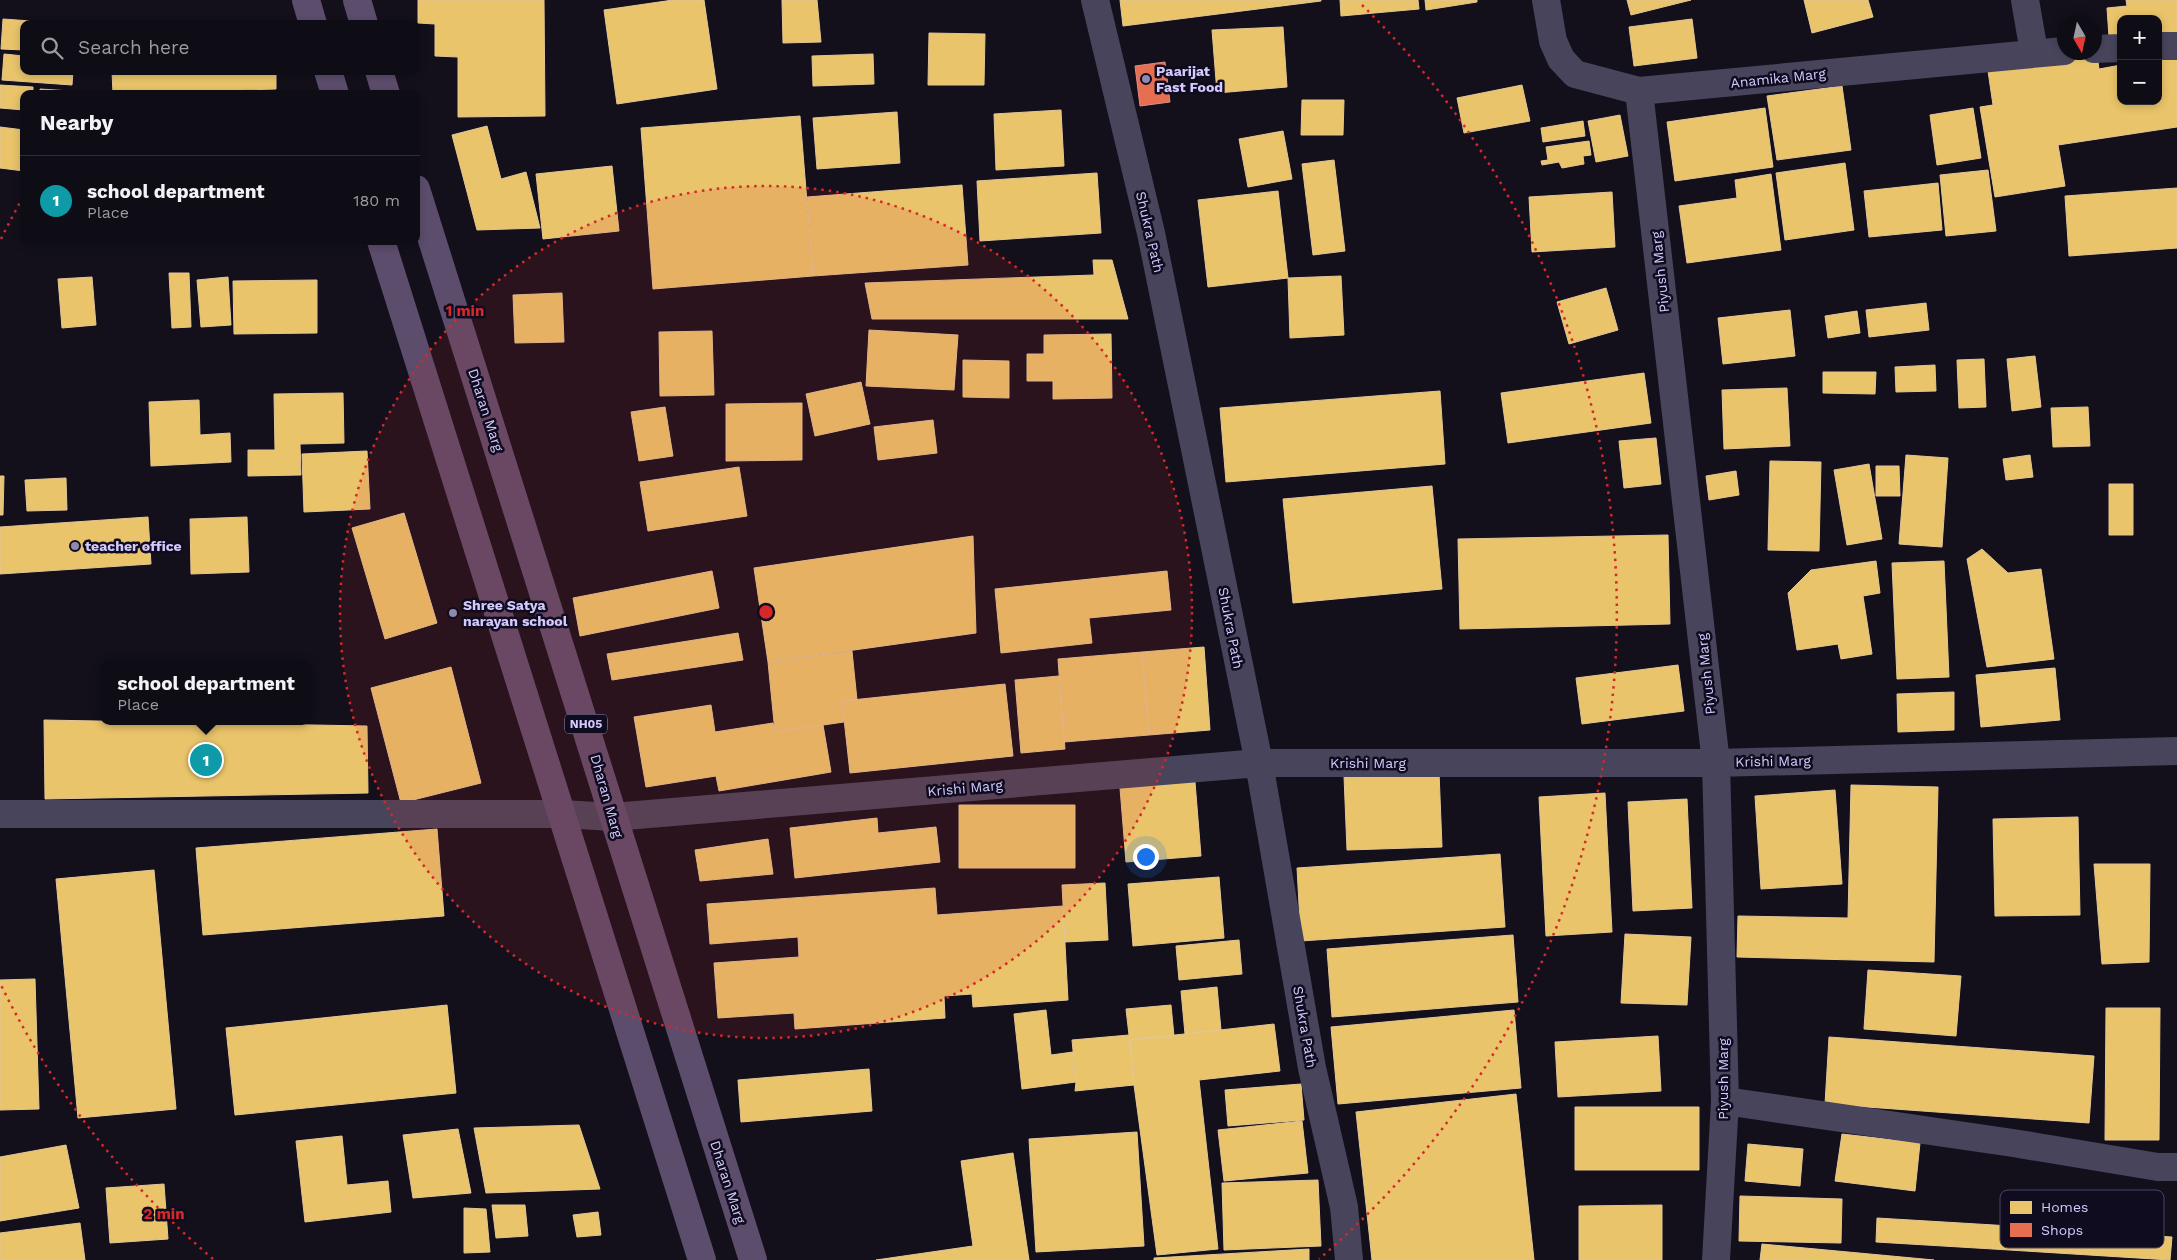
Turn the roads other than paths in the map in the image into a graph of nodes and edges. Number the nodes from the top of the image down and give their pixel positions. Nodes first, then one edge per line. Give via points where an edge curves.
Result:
1 (306, 0) edge
2 (357, 0) edge
3 (1095, 0) edge
4 (1546, 0) edge
5 (2025, 0) edge
6 (312, 20) edge
7 (363, 20) edge
8 (2162, 46) edge
9 (2177, 46) edge
10 (2117, 48) edge
11 (2102, 49) edge
12 (2057, 51) edge
13 (2034, 52) junction
14 (329, 75) edge
15 (380, 75) edge
16 (334, 90) edge
17 (385, 90) edge
18 (1639, 91) junction
19 (420, 202) edge
20 (382, 245) edge
21 (2177, 751) edge
22 (1716, 763) junction
23 (1259, 764) junction
24 (0, 814) edge
25 (562, 814) junction
26 (613, 817) junction
27 (1725, 1101) junction
28 (2177, 1167) edge
29 (702, 1260) edge
30 (753, 1260) edge
31 (1349, 1260) edge
32 (1716, 1260) edge

1 - 6 main road
2 - 7 main road
3 - 23 street, Shukra Path via 1151,232
4 - 18 street, Anamika Marg via 1561,59 1575,74
5 - 13 street
8 - 9 street
10 - 11 street
12 - 13 street, Anamika Marg
13 - 18 street, Anamika Marg
14 - 16 main road
15 - 17 main road
18 - 22 street, Piyush Marg
19 - 26 main road, Dharan Marg / NH05
20 - 25 main road
21 - 22 street, Krishi Marg
22 - 23 street, Krishi Marg
22 - 27 street, Piyush Marg
23 - 26 street, Krishi Marg
23 - 31 street, Shukra Path via 1312,1068 1344,1207
24 - 25 street, Krishi Marg
25 - 26 street, Krishi Marg
25 - 29 main road
26 - 30 main road, Dharan Marg / NH05
27 - 28 street via 2158,1167
27 - 32 street, Piyush Marg

